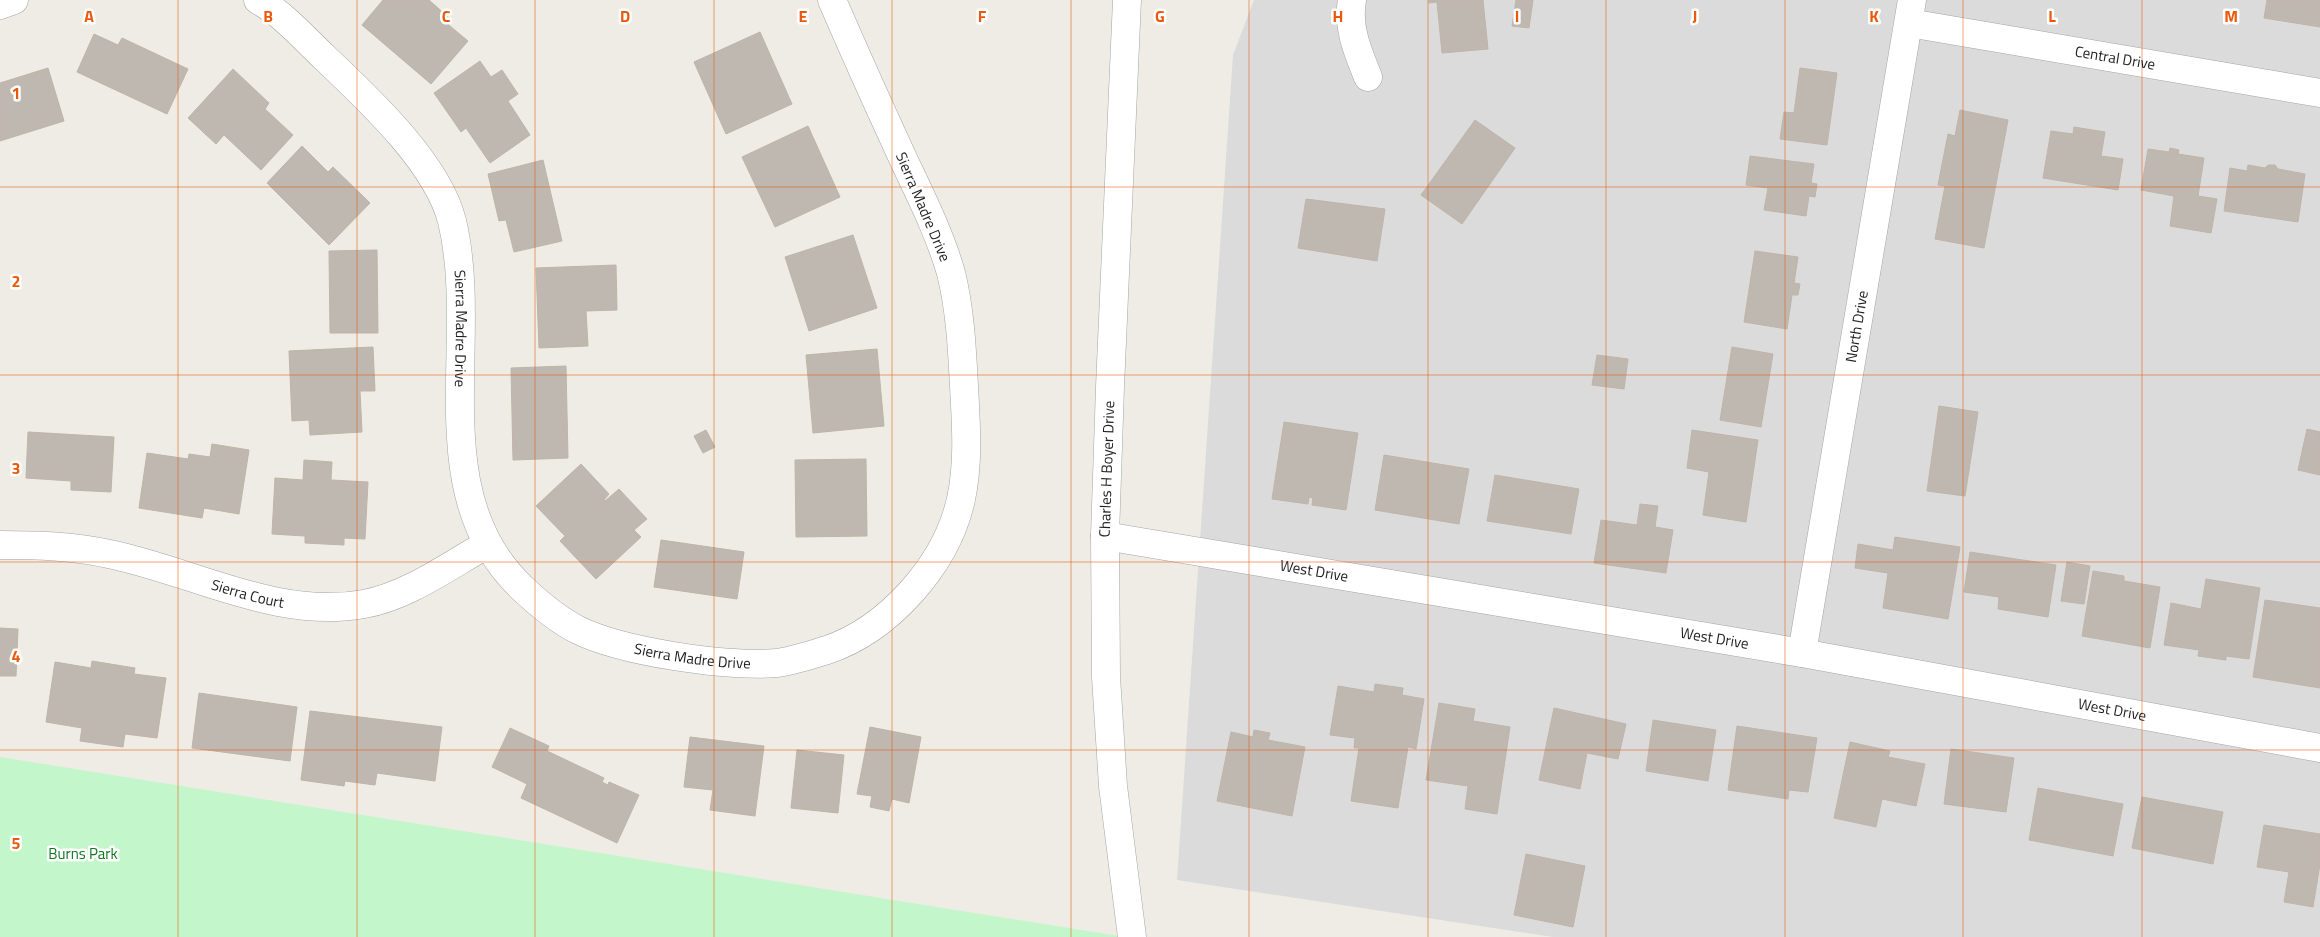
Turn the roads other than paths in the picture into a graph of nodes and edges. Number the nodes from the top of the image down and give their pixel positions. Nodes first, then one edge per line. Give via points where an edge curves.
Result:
1 (14, 0) edge
2 (258, 0) edge
3 (832, 0) edge
4 (1127, 0) edge
5 (1352, 0) edge
6 (0, 5) edge
7 (1910, 12) edge
8 (1368, 77) dead end
9 (2320, 93) edge
10 (1105, 536) junction
11 (0, 545) edge
12 (486, 545) junction
13 (1802, 653) junction
14 (2320, 748) edge
15 (1132, 937) edge

1 - 6 street
2 - 12 street, Sierra Madre Drive via 290,24 418,154 446,204 459,263 463,466 473,514
3 - 12 street, Sierra Madre Drive via 930,215 951,274 962,340 966,469 957,516 937,558 902,602 857,637 802,658 765,663 717,661 647,651 613,644 577,630 539,604 504,571
4 - 10 street, Charles H Boyer Drive
5 - 8 street via 1354,40
7 - 9 street, Central Drive
7 - 13 street, North Drive
10 - 13 street, West Drive
10 - 15 street, Charles H Boyer Drive via 1106,687 1113,786
11 - 12 street, Sierra Court via 53,545 110,554 266,599 324,608 365,604 408,589
13 - 14 street, West Drive

